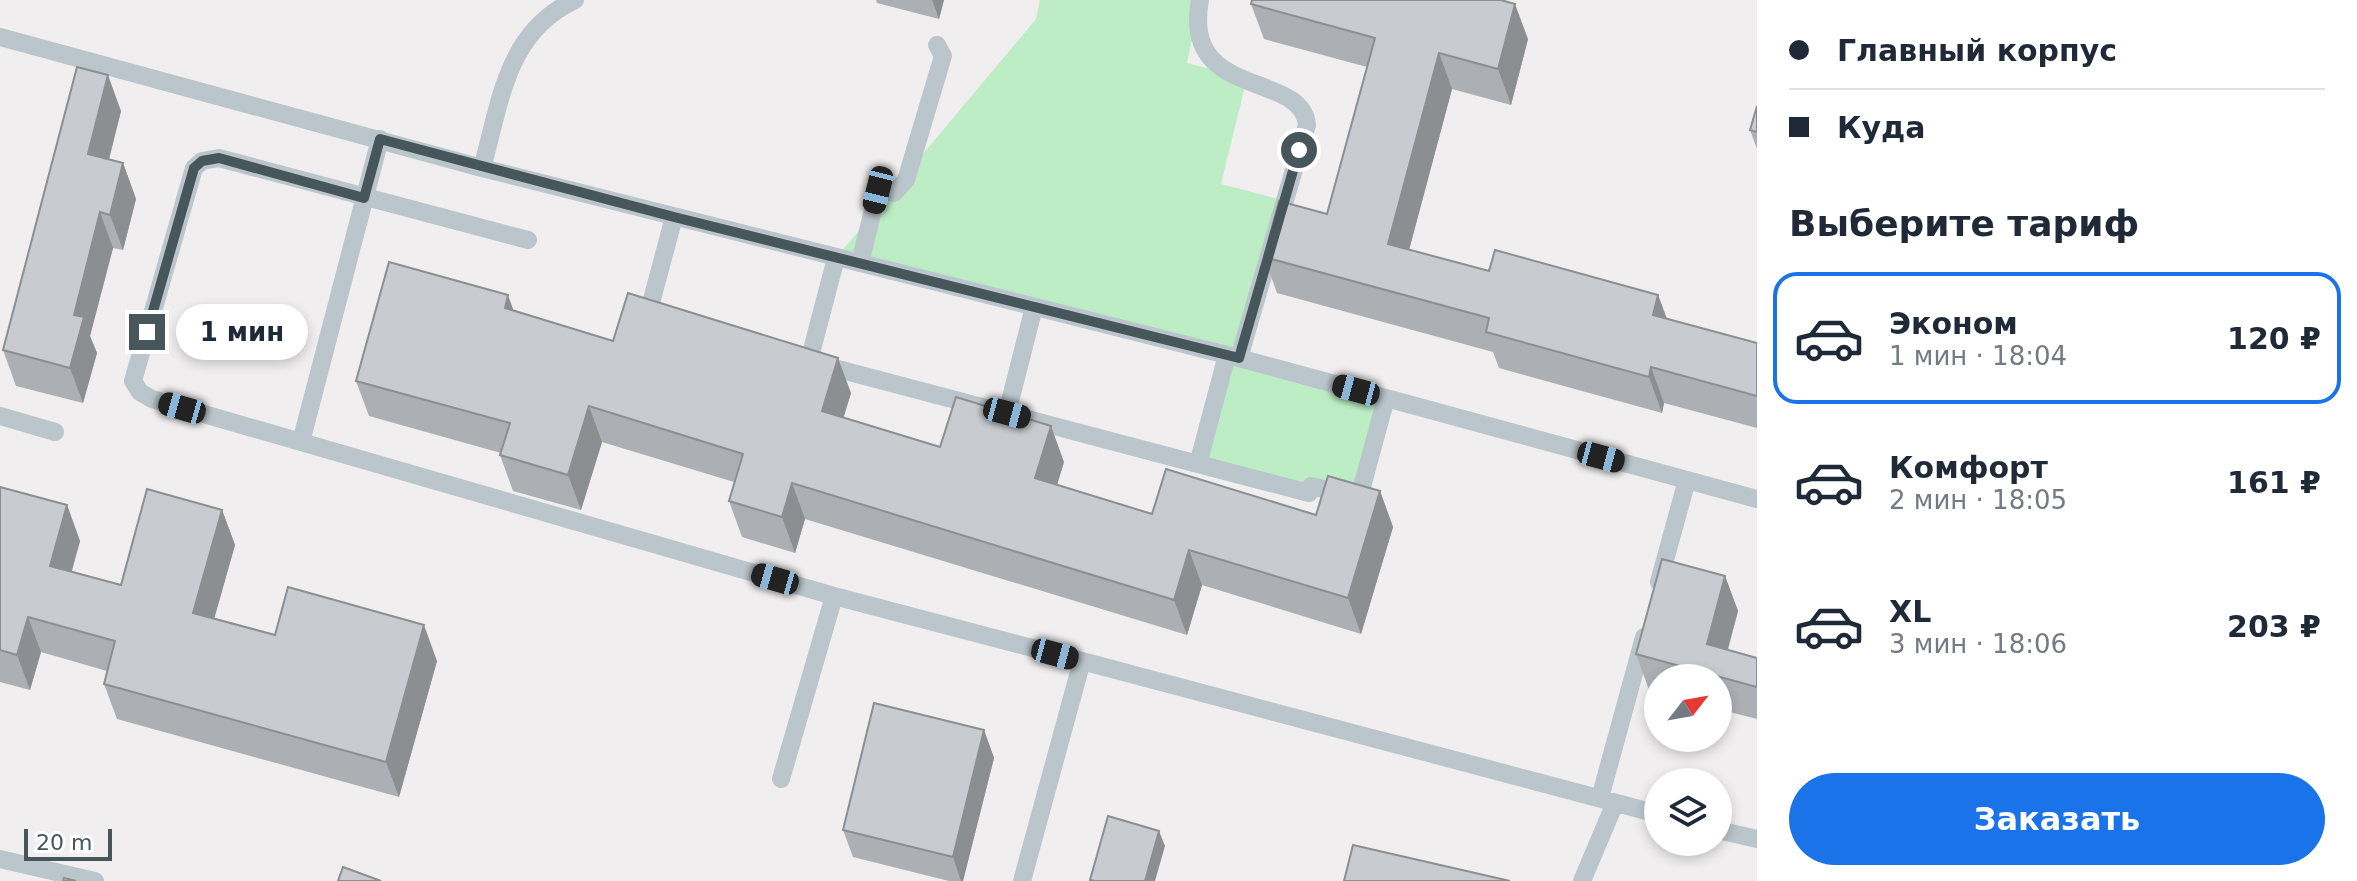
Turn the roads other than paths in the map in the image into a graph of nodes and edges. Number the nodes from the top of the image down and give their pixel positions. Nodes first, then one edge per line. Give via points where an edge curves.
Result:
1 (575, 0) edge
2 (1200, 0) edge
3 (0, 37) edge
4 (937, 45) dead end
5 (380, 139) junction
6 (482, 168) junction
7 (364, 198) junction
8 (674, 217) junction
9 (528, 240) dead end
10 (836, 258) junction
11 (860, 263) junction
12 (1034, 307) junction
13 (677, 326) edge
14 (1233, 356) junction
15 (1386, 398) junction
16 (1007, 413) junction
17 (0, 416) edge
18 (55, 432) dead end
19 (301, 442) junction
20 (1198, 464) junction
21 (1687, 480) junction
22 (1757, 499) edge
23 (834, 596) junction
24 (1082, 661) junction
25 (781, 779) dead end
26 (1608, 801) junction
27 (1644, 810) edge
28 (1732, 833) edge
29 (1757, 839) edge
30 (0, 859) edge
31 (95, 881) edge
32 (1022, 881) edge
33 (1582, 881) edge

1 - 6 lane via 540,19 519,48
2 - 14 lane via 1199,42 1212,59 1232,75 1298,103 1306,113 1307,125
3 - 5 lane
4 - 11 lane via 943,56 906,180 894,193 878,190
5 - 6 lane
5 - 7 lane
6 - 8 lane
7 - 9 lane
7 - 19 lane
7 - 19 lane via 219,158 202,161 194,168 133,381 152,399
8 - 10 lane
8 - 13 lane via 647,318
10 - 11 lane
10 - 16 lane via 802,359
11 - 12 lane
12 - 14 lane
12 - 16 lane
14 - 15 lane
14 - 20 lane
15 - 20 lane via 1359,498 1311,486 1309,493
15 - 21 lane
16 - 20 lane
17 - 18 lane
19 - 23 lane
21 - 22 lane
21 - 26 lane
23 - 24 lane
23 - 25 lane
24 - 26 lane
24 - 32 lane
26 - 27 lane
26 - 33 lane
28 - 29 lane
30 - 31 lane

